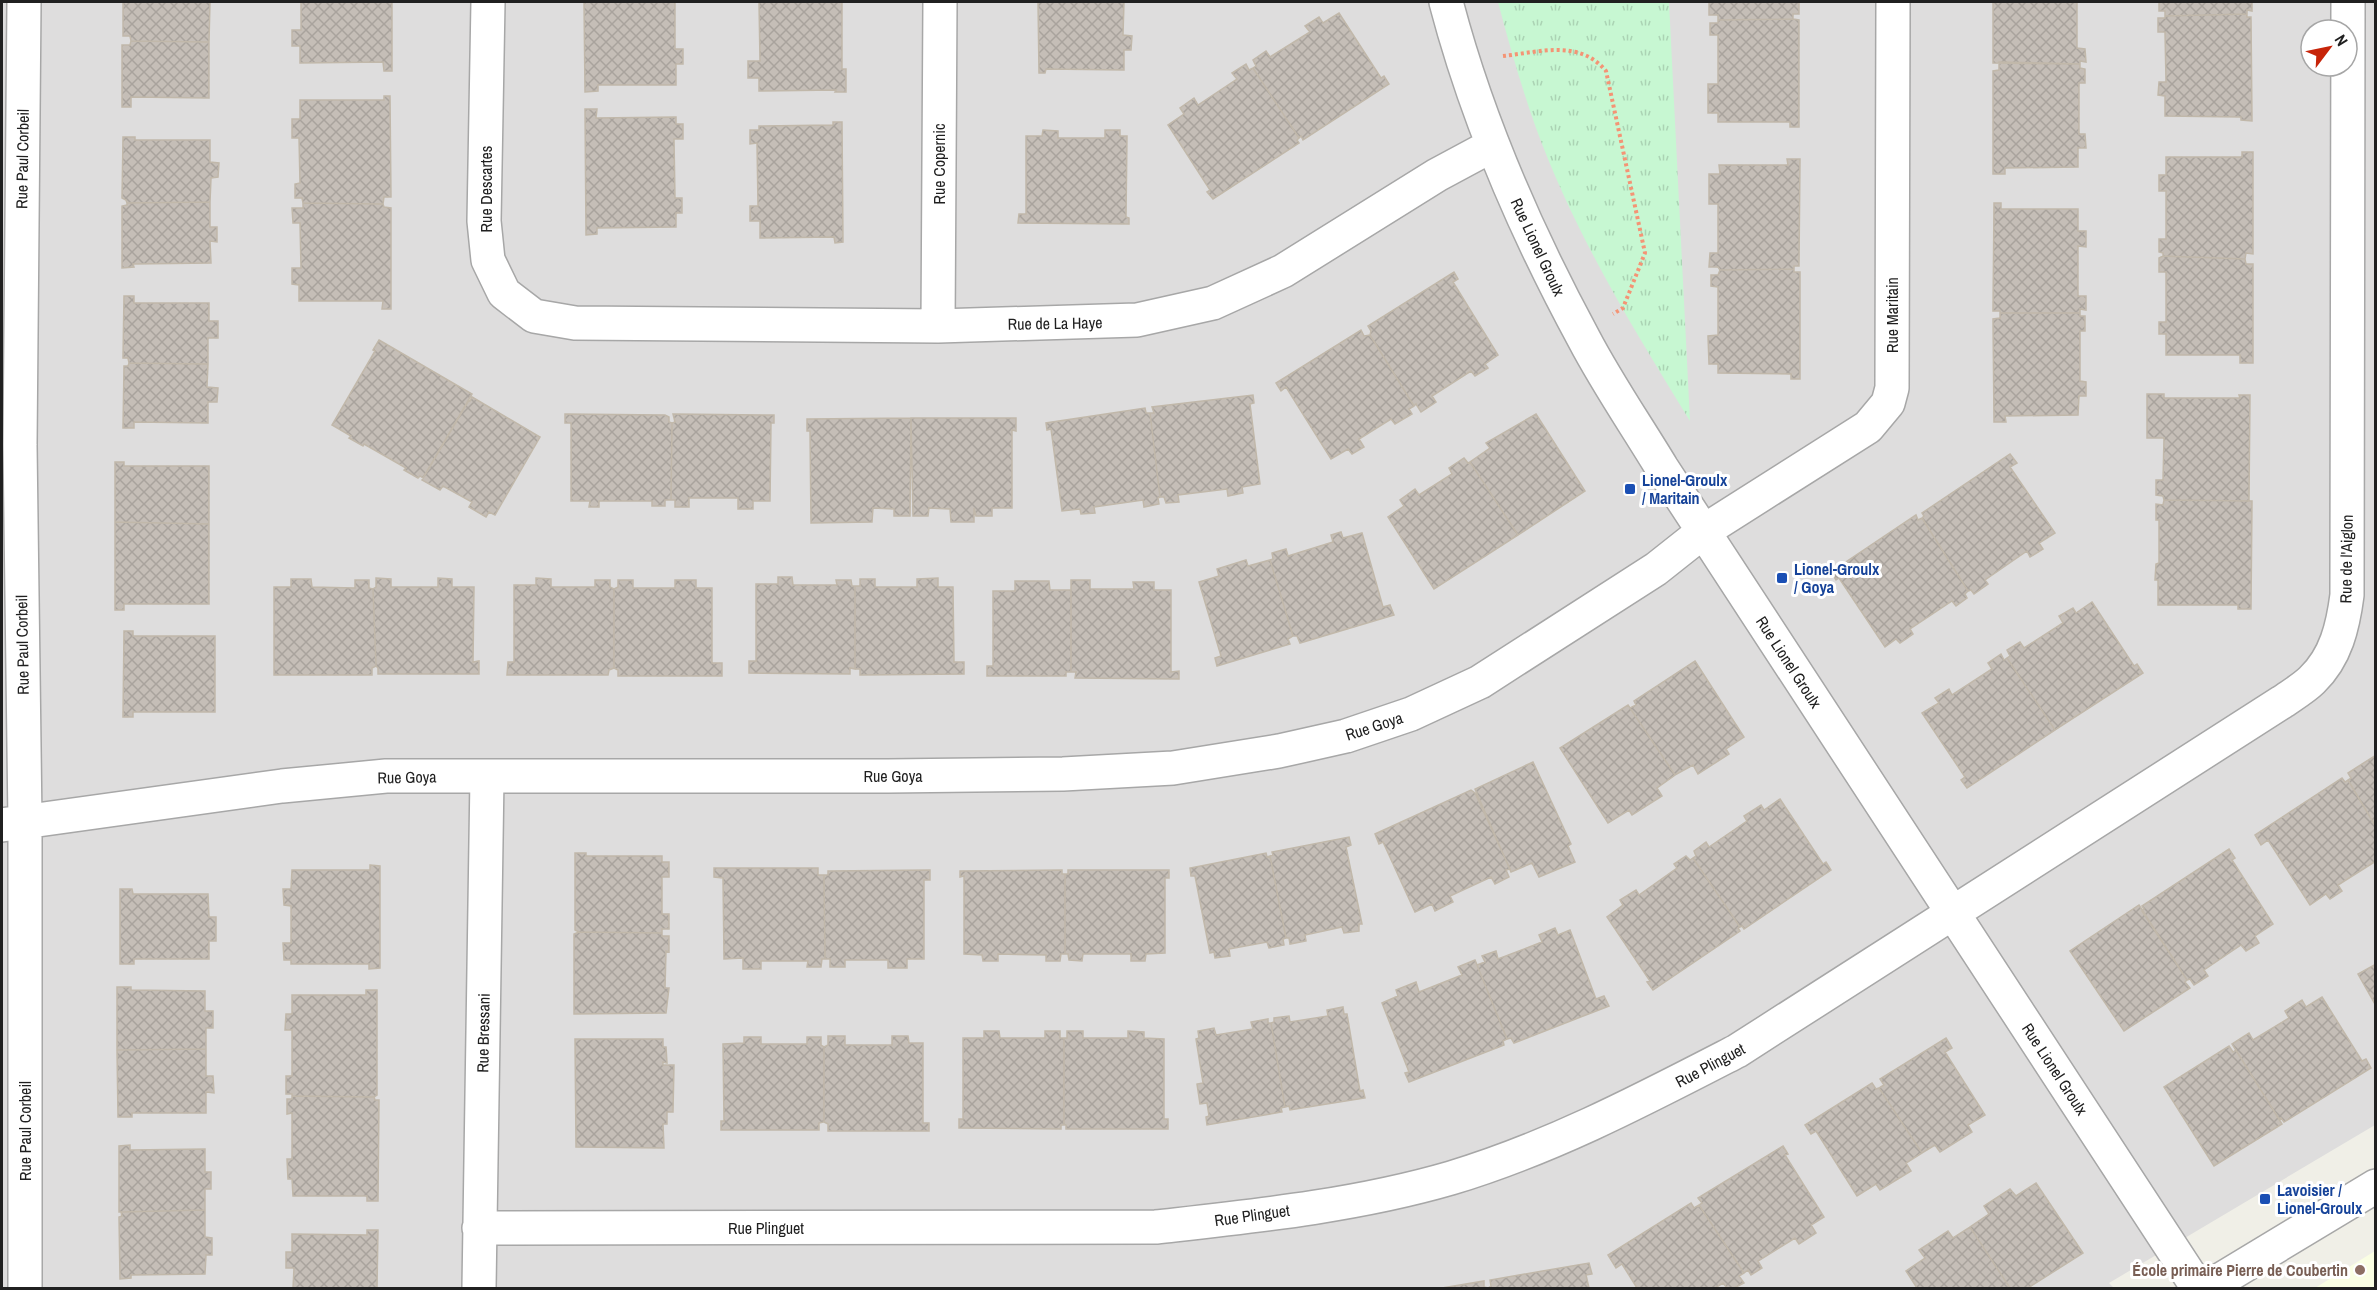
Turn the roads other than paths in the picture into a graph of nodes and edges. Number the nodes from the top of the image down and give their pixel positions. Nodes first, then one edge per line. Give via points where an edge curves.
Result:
1 (24, 2) edge
2 (488, 2) edge
3 (940, 2) edge
4 (1446, 2) edge
5 (1893, 2) edge
6 (2348, 2) edge
7 (1491, 146) junction
8 (575, 323) joint
9 (938, 326) junction
10 (11, 445) edge
11 (1704, 531) junction
12 (487, 777) junction
13 (13, 823) edge
14 (1953, 911) junction
15 (2376, 1186) edge
16 (479, 1228) junction
17 (17, 1272) edge
18 (479, 1288) edge
19 (2198, 1288) edge
20 (2207, 1288) edge

1 - 10 street, Rue Paul Corbeil
2 - 8 street, Rue Descartes via 484,221 488,260 504,293 534,316
3 - 9 street, Rue Copernic
4 - 7 street, Rue Lionel Groulx
5 - 11 street, Rue Maritain via 1892,388 1888,403 1868,427
6 - 14 street, Rue de l'Aiglon via 2347,595 2343,625 2331,654 2313,679 2282,702
7 - 9 street, Rue de La Haye via 1283,271 1213,303 1137,320
7 - 11 street, Rue Lionel Groulx via 1551,278 1581,333
8 - 9 street, Rue de La Haye
10 - 13 street, Rue Paul Corbeil
11 - 12 street, Rue Goya via 1656,569 1480,682 1400,718 1346,736 1279,751 1173,768 1063,774
11 - 14 street, Rue Lionel Groulx
12 - 13 street, Rue Goya via 386,776 282,786
12 - 16 street, Rue Bressani
13 - 17 street, Rue Paul Corbeil
14 - 16 street, Rue Plinguet via 1737,1051 1646,1098 1551,1143 1450,1178 1350,1201 1156,1227
14 - 19 street, Rue Lionel Groulx
15 - 20 street
16 - 18 street, Rue Bressani

